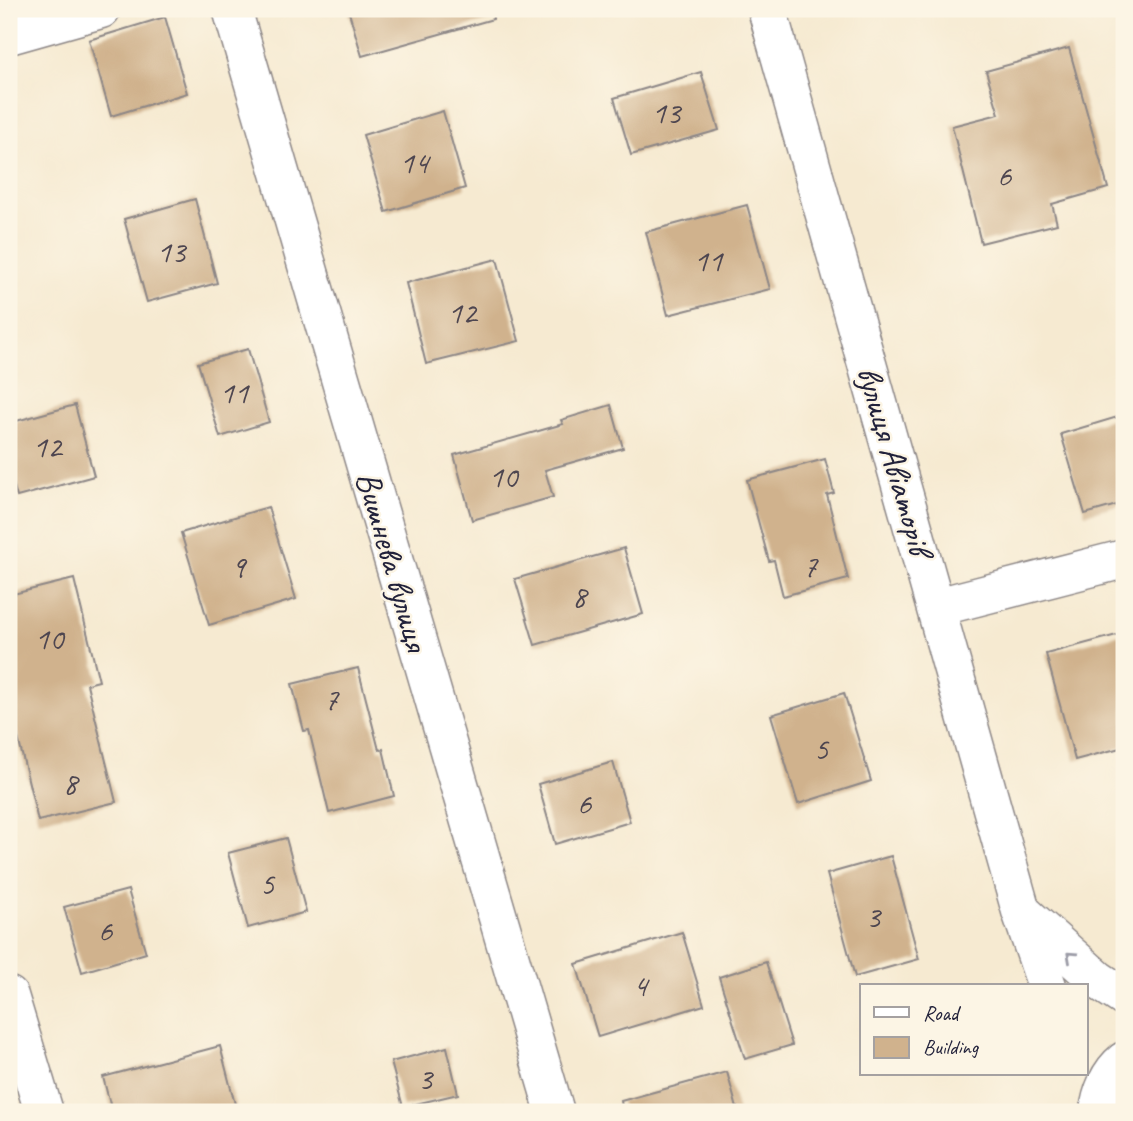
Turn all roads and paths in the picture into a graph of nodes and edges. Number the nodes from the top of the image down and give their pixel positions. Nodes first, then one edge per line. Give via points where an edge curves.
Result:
1 (101, 9) edge
2 (232, 9) edge
3 (767, 9) edge
4 (9, 35) edge
5 (1124, 559) edge
6 (937, 607) junction
7 (1021, 911) junction
8 (1046, 984) edge
9 (9, 996) edge
10 (1124, 997) edge
11 (1124, 1061) edge
12 (1080, 1076) edge
13 (44, 1112) edge
14 (555, 1112) edge
15 (1092, 1112) edge
16 (1099, 1112) edge

1 - 4 street
2 - 14 street, Вишнева вулиця
3 - 6 street, вулиця Авіаторів
5 - 6 street
6 - 7 street, вулиця Авіаторів
7 - 8 street, вулиця Авіаторів
10 -> 7 street via 1098,980
9 - 13 street
11 - 16 street via 1105,1086
12 - 15 street

